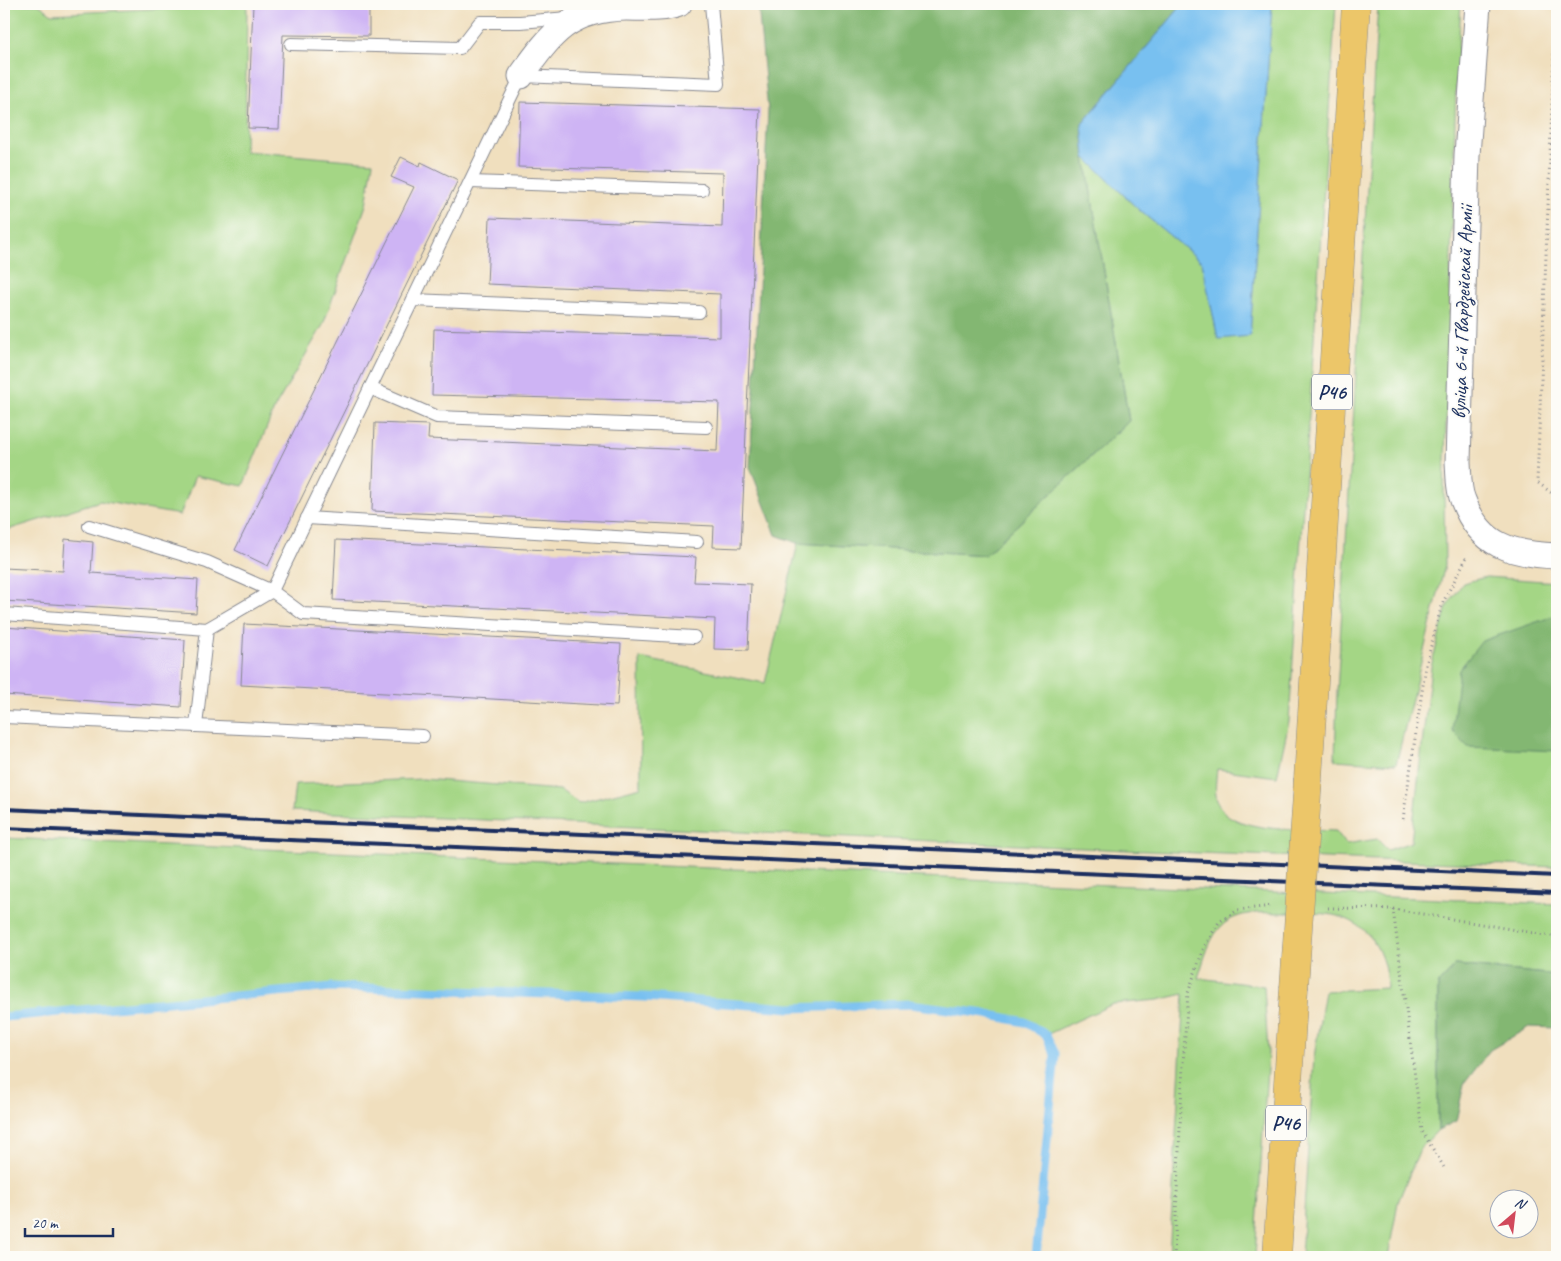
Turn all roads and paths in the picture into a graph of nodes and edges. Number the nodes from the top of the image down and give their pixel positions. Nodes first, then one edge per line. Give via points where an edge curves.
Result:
1 (679, 4) edge
2 (711, 4) edge
3 (1356, 4) edge
4 (1478, 4) edge
5 (1556, 4) edge
6 (574, 17) junction
7 (291, 44) dead end
8 (521, 76) junction
9 (470, 182) junction
10 (702, 190) dead end
11 (413, 300) junction
12 (700, 312) dead end
13 (370, 388) junction
14 (706, 427) dead end
15 (1557, 497) edge
16 (307, 518) junction
17 (89, 526) dead end
18 (1480, 532) junction
19 (697, 542) dead end
20 (1557, 556) edge
21 (272, 591) junction
22 (4, 614) edge
23 (207, 629) junction
24 (694, 637) dead end
25 (4, 717) edge
26 (196, 726) junction
27 (423, 736) dead end
28 (1403, 820) dead end
29 (1278, 907) dead end
30 (1326, 908) dead end
31 (1393, 909) junction
32 (1557, 937) edge
33 (1445, 1169) dead end
34 (1174, 1257) edge
35 (1277, 1257) edge

1 - 6 street via 618,8
2 - 8 lane via 718,84
3 - 35 main road, Р46, bridge
4 - 18 street, вуліца 6-й Гвардзейскай Арміі via 1467,155 1458,462 1462,499
5 - 15 path via 1537,482
6 - 7 lane via 480,22 460,48
6 - 8 street via 546,42
8 - 9 lane
9 - 10 lane
9 - 11 lane
11 - 12 lane
11 - 13 lane
13 - 14 lane via 438,417
13 - 16 lane
16 - 19 lane
16 - 21 lane
17 - 21 lane via 207,562
18 - 20 street, вуліца 6-й Гвардзейскай Арміі via 1506,548
18 - 28 path via 1442,604 1426,665
21 - 23 lane
21 - 24 lane via 303,614
22 - 23 lane
23 - 26 lane
25 - 26 lane
26 - 27 lane
29 - 34 path via 1238,910 1219,922 1204,947 1188,993
30 - 31 path
31 - 32 path
31 - 33 path via 1422,1131

